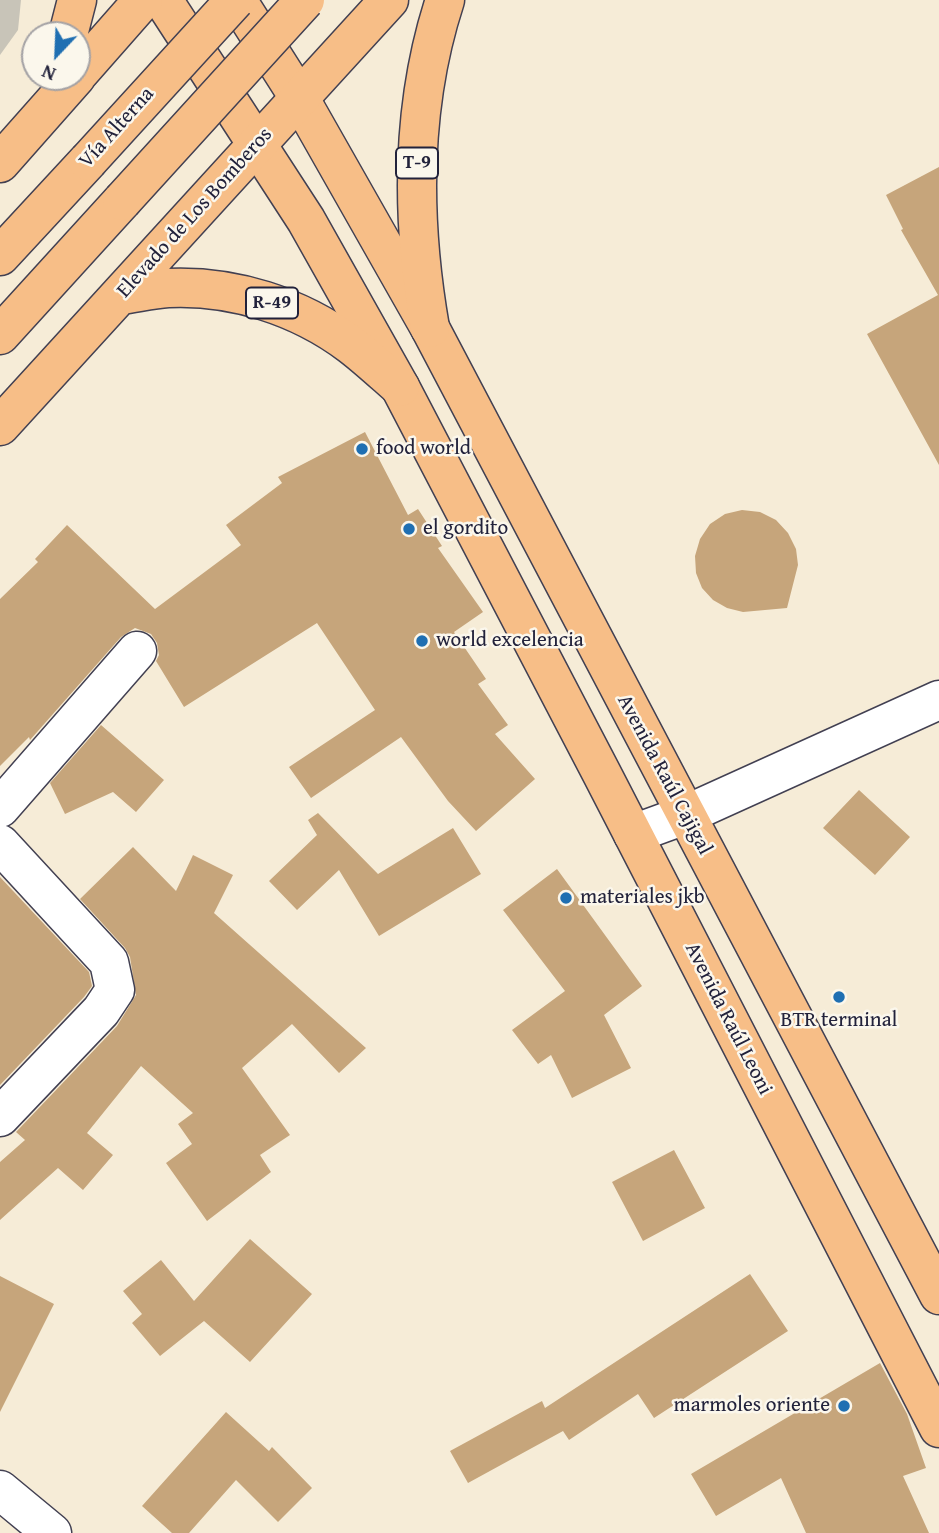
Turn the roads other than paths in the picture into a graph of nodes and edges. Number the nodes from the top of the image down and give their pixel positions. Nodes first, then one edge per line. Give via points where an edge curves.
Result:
1 (77, 0) edge
2 (143, 0) edge
3 (163, 0) edge
4 (236, 0) edge
5 (305, 0) edge
6 (389, 0) edge
7 (445, 0) edge
8 (72, 21) edge
9 (91, 59) edge
10 (43, 91) edge
11 (63, 91) edge
12 (300, 99) junction
13 (257, 146) junction
14 (0, 162) edge
15 (0, 256) edge
16 (120, 295) junction
17 (430, 328) junction
18 (0, 335) edge
19 (400, 387) junction
20 (0, 426) edge
21 (137, 651) dead end
22 (939, 700) edge
23 (0, 808) edge
24 (685, 814) junction
25 (633, 834) junction
26 (0, 844) edge
27 (0, 1117) edge
28 (939, 1295) edge
29 (939, 1427) edge
30 (0, 1490) edge
31 (52, 1533) edge

1 - 8 main road
2 - 9 main road
3 - 13 main road, R-49
4 - 12 main road, Avenida Raúl Cajigal
4 - 15 main road, Vía Alterna, bridge
5 - 18 main road, bridge
6 - 12 main road, Elevado de Los Bomberos
7 - 17 main road, T-9 via 426,75 416,182 421,272
10 - 14 main road
11 - 14 main road
12 - 13 main road, Elevado de Los Bomberos
12 - 17 main road, Avenida Raúl Cajigal
13 - 16 main road, Elevado de Los Bomberos
13 - 19 main road, R-49 via 306,220
16 - 19 main road, R-49 via 168,288 217,290 264,300 310,318
16 - 20 main road, Elevado de Los Bomberos
17 - 24 main road, Avenida Raúl Cajigal
19 - 25 main road, Avenida Raúl Leoni / R-49
21 - 23 street
22 - 24 street
24 - 25 street
24 - 28 main road, Avenida Raúl Cajigal
25 - 29 main road, Avenida Raúl Leoni / R-49
26 - 27 street via 109,962 115,990 101,1011
30 - 31 street

